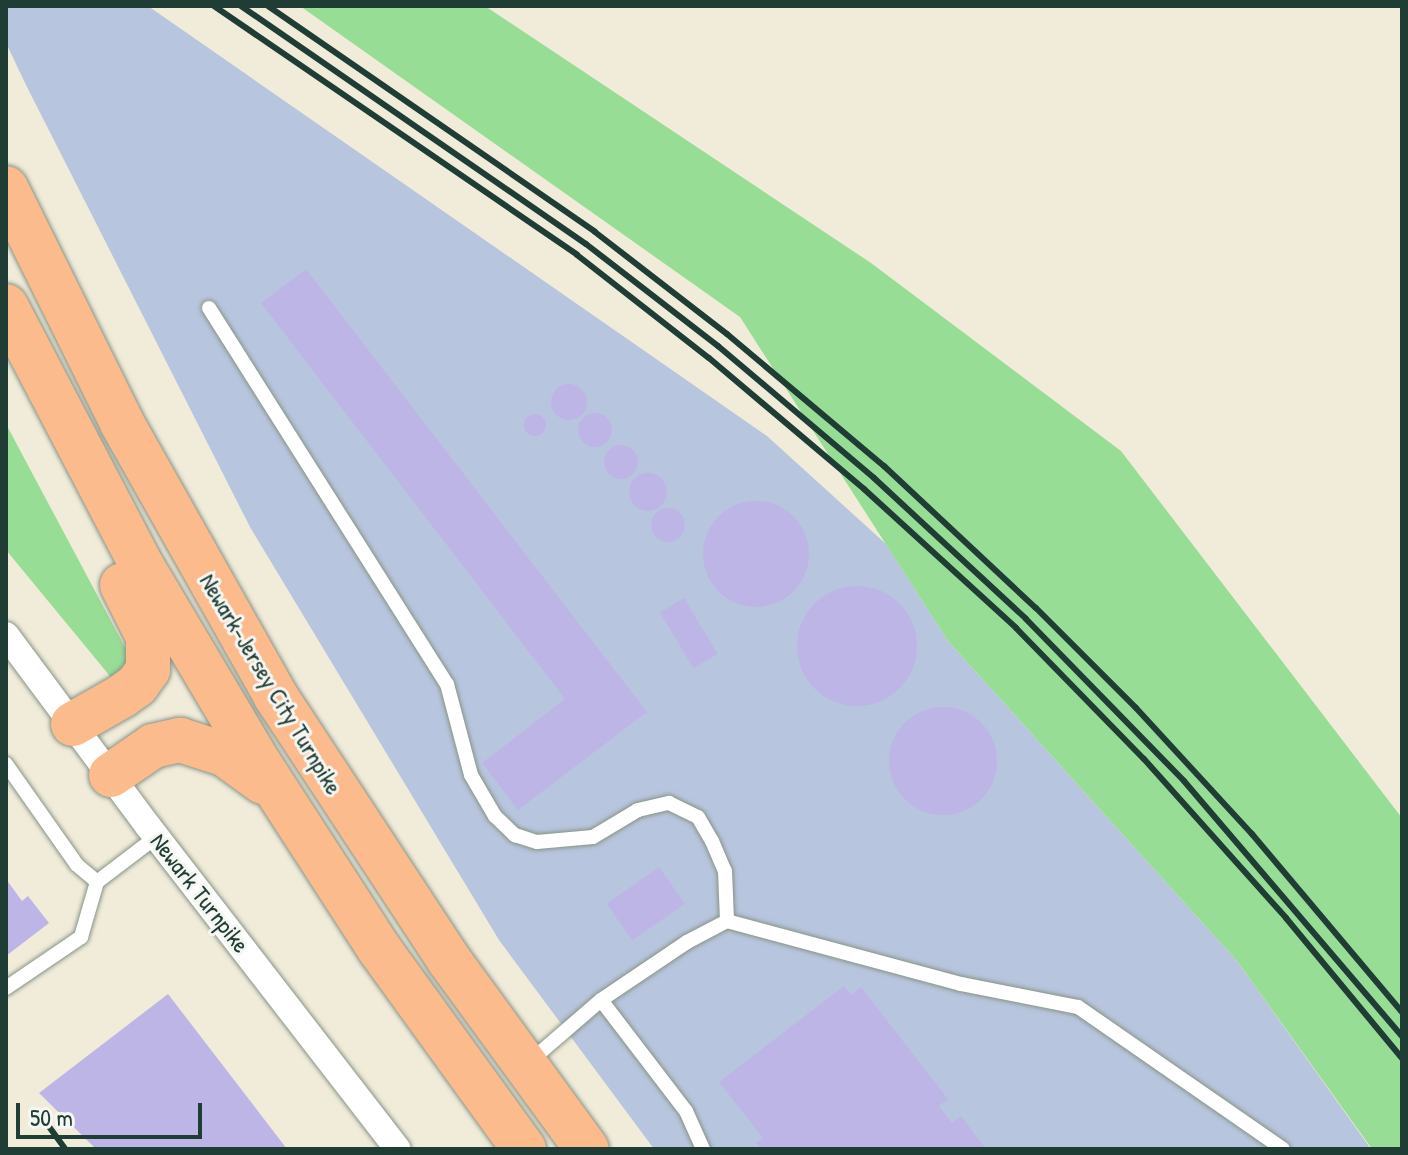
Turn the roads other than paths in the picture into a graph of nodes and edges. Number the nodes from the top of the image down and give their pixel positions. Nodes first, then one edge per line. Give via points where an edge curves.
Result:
1 (6, 188) edge
2 (6, 306) edge
3 (209, 308) dead end
4 (56, 404) junction
5 (6, 635) edge
6 (73, 724) junction
7 (6, 764) edge
8 (111, 775) junction
9 (279, 796) junction
10 (156, 837) junction
11 (97, 882) junction
12 (727, 921) junction
13 (6, 988) edge
14 (601, 1000) junction
15 (525, 1066) junction
16 (398, 1149) edge
17 (524, 1149) edge
18 (587, 1149) edge
19 (703, 1149) edge
20 (1283, 1149) edge

1 - 15 highway, Newark-Jersey City Turnpike via 102,387 275,695 398,887
2 - 4 highway, Newark-Jersey City Turnpike
3 - 12 lane via 447,684 471,775 495,816 515,835 537,842 593,837 638,810 669,803 698,817 712,841 725,871
4 - 6 highway via 86,522 136,611 150,650 148,670 137,685
4 - 9 highway, Newark-Jersey City Turnpike via 142,566
5 - 6 street, Newark Turnpike
6 - 8 street, Newark Turnpike
7 - 11 lane via 77,865
8 - 9 highway via 161,743 191,741 236,761
8 - 10 street, Newark Turnpike
9 - 17 highway, Newark-Jersey City Turnpike via 380,950
10 - 11 lane
10 - 16 street, Newark Turnpike
11 - 13 lane via 81,937
12 - 14 lane
12 - 20 lane via 961,984 1078,1007
14 - 15 lane
14 - 19 lane via 686,1111
15 - 18 highway, Newark-Jersey City Turnpike

